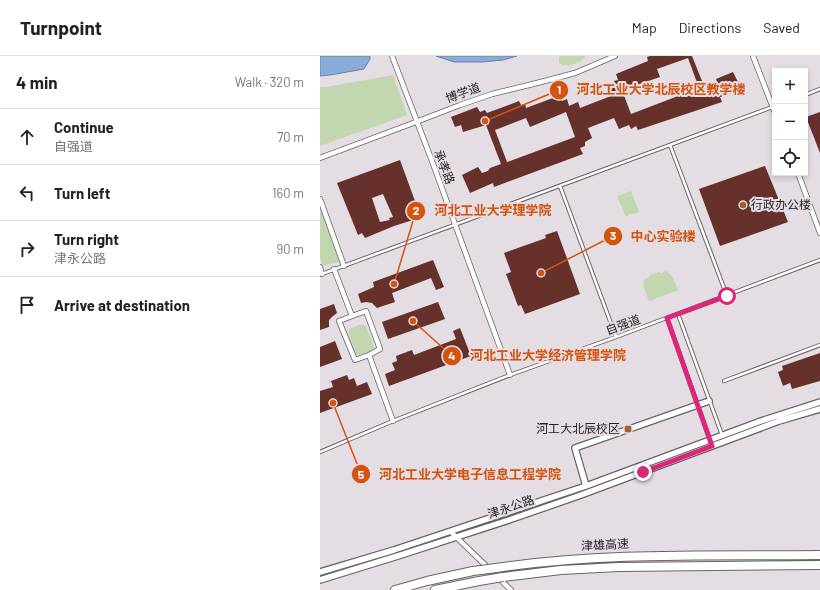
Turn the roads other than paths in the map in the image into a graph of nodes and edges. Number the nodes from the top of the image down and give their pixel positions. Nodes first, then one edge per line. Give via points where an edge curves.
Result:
1 (392, 56) edge
2 (615, 56) edge
3 (753, 56) edge
4 (820, 89) edge
5 (808, 93) edge
6 (773, 104) edge
7 (772, 107) edge
8 (416, 122) junction
9 (670, 145) junction
10 (320, 158) edge
11 (799, 176) edge
12 (560, 186) junction
13 (320, 199) edge
14 (455, 224) junction
15 (820, 233) edge
16 (820, 260) edge
17 (344, 266) junction
18 (320, 267) edge
19 (334, 270) junction
20 (321, 274) edge
21 (727, 296) junction
22 (678, 314) junction
23 (352, 316) junction
24 (667, 318) junction
25 (616, 337) junction
26 (820, 345) edge
27 (368, 355) junction
28 (510, 375) junction
29 (724, 381) dead end
30 (710, 401) junction
31 (820, 402) edge
32 (697, 405) junction
33 (820, 409) edge
34 (393, 421) junction
35 (722, 435) junction
36 (710, 440) junction
37 (724, 442) junction
38 (712, 446) junction
39 (320, 452) edge
40 (586, 486) junction
41 (451, 532) junction
42 (456, 537) junction
43 (820, 555) edge
44 (820, 565) edge
45 (320, 572) edge
46 (320, 580) edge
47 (395, 590) edge
48 (436, 590) edge
49 (511, 590) edge

1 - 8 street, 承孝路
2 - 8 street, 博学道 via 576,72 492,94
3 - 6 street
4 - 5 lane
7 - 9 lane
8 - 10 street, 博学道
8 - 14 street, 承孝路
9 - 12 lane
9 - 21 lane
11 - 15 street
12 - 14 lane
12 - 25 lane
13 - 17 street
14 - 17 lane
14 - 28 street, 承孝路
16 - 21 lane, 自强道
17 - 19 lane
18 - 20 street
19 - 20 lane
19 - 23 street
21 - 22 lane, 自强道
22 - 24 lane, 自强道
22 - 30 lane
23 - 27 street via 339,321 355,360
23 - 27 street via 366,310 380,350
24 - 25 lane, 自强道
24 - 32 lane
25 - 28 lane, 自强道
26 - 29 lane
27 - 34 street
28 - 34 lane, 自强道
30 - 32 street
30 - 35 lane
31 - 35 street, 津永公路
32 - 36 lane
32 - 40 street via 575,448
33 - 37 street, 津永公路
34 - 39 lane, 自强道
35 - 36 street, 津永公路
35 - 37 lane
36 - 38 lane
36 - 40 street, 津永公路
37 - 38 street, 津永公路
38 - 42 street, 津永公路 via 581,495
40 - 41 street, 津永公路
41 - 42 street
41 - 45 street, 津永公路
42 - 46 street, 津永公路
42 - 49 street
43 - 47 highway, 津雄高速, bridge via 626,556 546,561 474,571
44 - 48 highway, 津雄高速, bridge via 561,570 503,576

